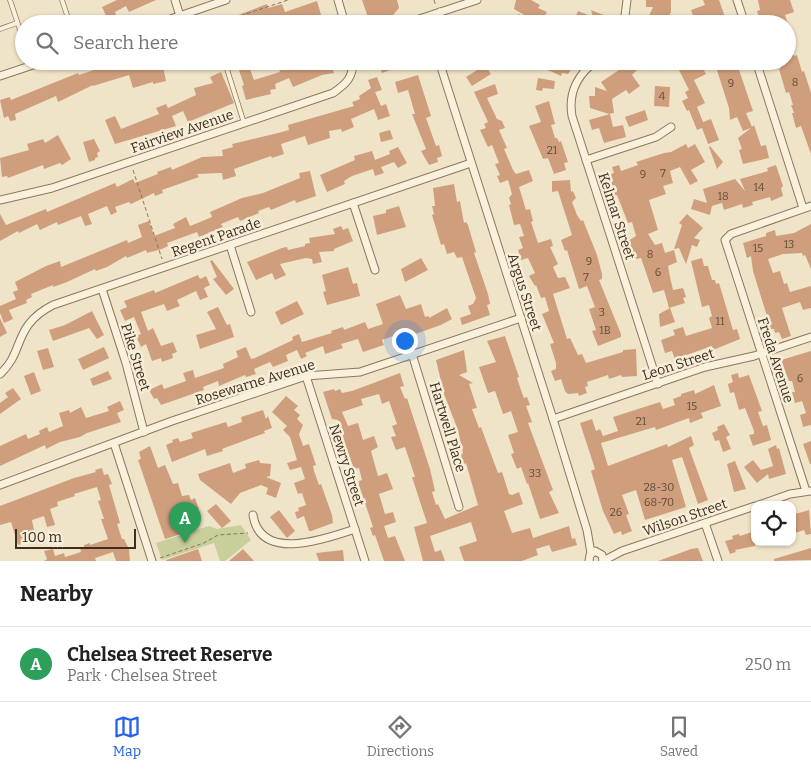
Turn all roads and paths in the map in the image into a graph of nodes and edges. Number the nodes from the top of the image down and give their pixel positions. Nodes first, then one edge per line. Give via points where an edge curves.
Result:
1 (10, 0) edge
2 (62, 0) edge
3 (175, 0) edge
4 (226, 0) edge
5 (288, 0) edge
6 (338, 0) edge
7 (477, 0) edge
8 (627, 0) edge
9 (737, 0) edge
10 (440, 12) junction
11 (67, 15) edge
12 (180, 15) edge
13 (183, 15) edge
14 (243, 15) edge
15 (342, 15) edge
16 (432, 15) edge
17 (438, 15) edge
18 (625, 15) edge
19 (742, 15) edge
20 (15, 16) edge
21 (15, 24) edge
22 (0, 29) edge
23 (15, 70) edge
24 (227, 70) edge
25 (351, 70) edge
26 (442, 70) edge
27 (587, 70) edge
28 (759, 70) edge
29 (0, 76) edge
30 (244, 123) junction
31 (671, 127) dead end
32 (586, 160) junction
33 (471, 163) junction
34 (133, 169) dead end
35 (0, 200) edge
36 (353, 203) junction
37 (811, 206) edge
38 (803, 208) junction
39 (230, 245) junction
40 (163, 259) dead end
41 (375, 270) dead end
42 (102, 289) junction
43 (251, 312) dead end
44 (521, 318) junction
45 (811, 337) edge
46 (412, 354) junction
47 (761, 354) junction
48 (0, 374) edge
49 (306, 376) junction
50 (658, 384) junction
51 (554, 419) junction
52 (144, 432) junction
53 (114, 443) junction
54 (0, 484) edge
55 (808, 488) edge
56 (770, 501) edge
57 (459, 507) dead end
58 (751, 507) edge
59 (253, 515) dead end
60 (704, 523) junction
61 (355, 529) junction
62 (248, 533) dead end
63 (622, 551) junction
64 (592, 556) edge
65 (154, 560) edge
66 (365, 561) edge
67 (603, 561) edge
68 (718, 561) edge

1 - 20 lane
2 - 11 lane
3 - 12 street
4 - 13 street
5 - 14 path
6 - 15 street
7 - 10 street
8 - 18 street
9 - 19 street
10 - 16 street
10 - 17 street
21 - 22 lane
23 - 29 street
24 - 30 lane
25 - 30 street, Fairview Avenue via 345,85 333,92
26 - 33 street, Argus Street
27 - 32 street, Kelmar Street via 577,80 571,98 572,116
28 - 38 street
30 - 35 street, Fairview Avenue via 52,188
31 - 32 street via 656,137
32 - 50 street, Kelmar Street
33 - 36 street, Regent Parade
33 - 44 street, Argus Street
34 - 40 path
36 - 39 street, Regent Parade
36 - 41 street
37 - 38 street
38 - 47 street, Freda Avenue via 726,237 725,243
39 - 42 street, Regent Parade
39 - 43 street
42 - 48 street, Regent Parade via 53,306 34,318 23,331 11,360
42 - 52 street, Pike Street
44 - 46 street, Rosewarne Avenue
44 - 51 street, Argus Street
45 - 47 street, Leon Street
46 - 49 street, Rosewarne Avenue via 360,372
46 - 57 street, Hartwell Place
47 - 50 street, Leon Street via 712,365
47 - 55 street, Freda Avenue
49 - 52 street, Rosewarne Avenue
49 - 61 street, Newry Street
50 - 51 street, Leon Street
51 - 64 street, Argus Street
52 - 53 street, Rosewarne Avenue
53 - 54 street, Rosewarne Avenue
53 - 65 street
55 - 56 street
58 - 60 street, Wilson Street
59 - 61 street via 255,528 262,539 272,548 284,551
60 - 63 street, Wilson Street
60 - 68 street
61 - 66 street, Newry Street
62 - 65 path via 218,535
63 - 64 street, Wilson Street
63 - 67 street, Wilson Street
64 - 67 street, Argus Street

